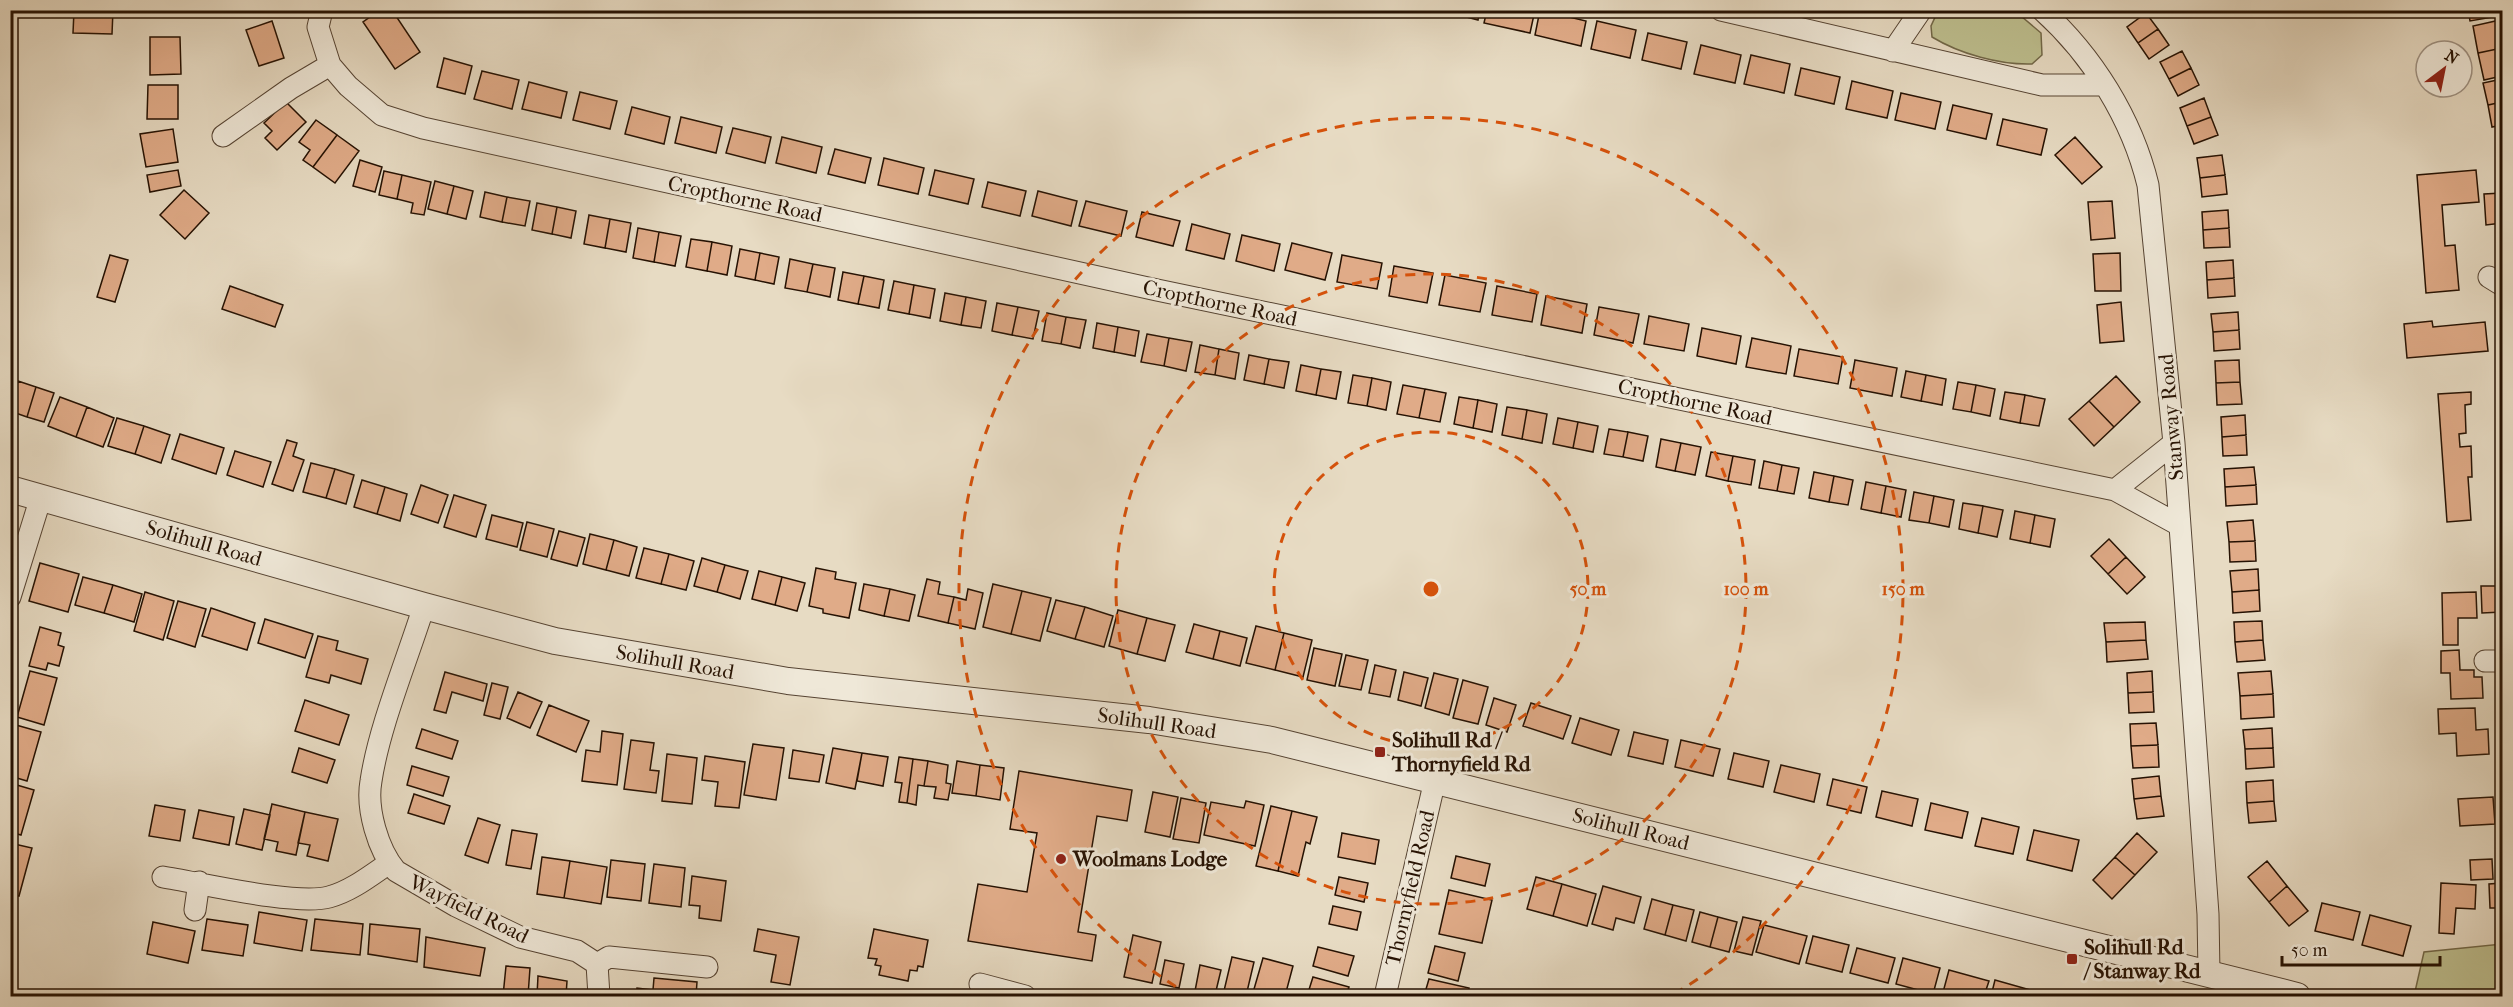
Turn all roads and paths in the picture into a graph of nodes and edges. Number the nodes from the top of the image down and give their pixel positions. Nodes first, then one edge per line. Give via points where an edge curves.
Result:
1 (322, 10) edge
2 (1722, 10) edge
3 (1921, 10) edge
4 (2042, 10) edge
5 (1893, 51) junction
6 (330, 65) junction
7 (2104, 85) junction
8 (223, 136) dead end
9 (2174, 443) junction
10 (10, 489) edge
11 (2115, 490) junction
12 (41, 497) junction
13 (2179, 525) junction
14 (10, 597) edge
15 (424, 606) junction
16 (1435, 780) junction
17 (389, 863) junction
18 (163, 877) dead end
19 (199, 882) junction
20 (195, 910) dead end
21 (597, 964) junction
22 (707, 967) dead end
23 (2209, 974) junction
24 (980, 984) dead end
25 (2249, 990) edge
26 (600, 996) edge
27 (1025, 996) edge
28 (1385, 996) edge
29 (2297, 996) edge

1 - 6 street, Cropthorne Road via 318,27
2 - 5 street
3 - 5 street
4 - 7 street, Stanway Road via 2071,39
5 - 7 street via 2042,85
6 - 8 street
6 - 11 street, Cropthorne Road via 382,115 423,128 1168,292
7 - 9 street, Stanway Road via 2140,151 2148,185
9 - 11 street
9 - 13 street, Stanway Road
10 - 12 street, Solihull Road
11 - 13 street, Cropthorne Road
12 - 14 street
12 - 15 street, Solihull Road
13 - 23 street, Stanway Road via 2208,914
15 - 16 street, Solihull Road via 555,641 668,662 788,681 1160,722 1272,740
15 - 17 street, Wayfield Road via 370,783 376,837
16 - 23 street, Solihull Road
16 - 28 street, Thornyfield Road
17 - 19 street via 350,889 327,898 303,899
17 - 21 street, Wayfield Road via 413,882 456,906 520,937 577,951
18 - 19 street
19 - 20 street
21 - 22 street via 609,957
21 - 26 street
23 - 25 street, Solihull Road
24 - 27 street
25 - 29 street, Solihull Road

